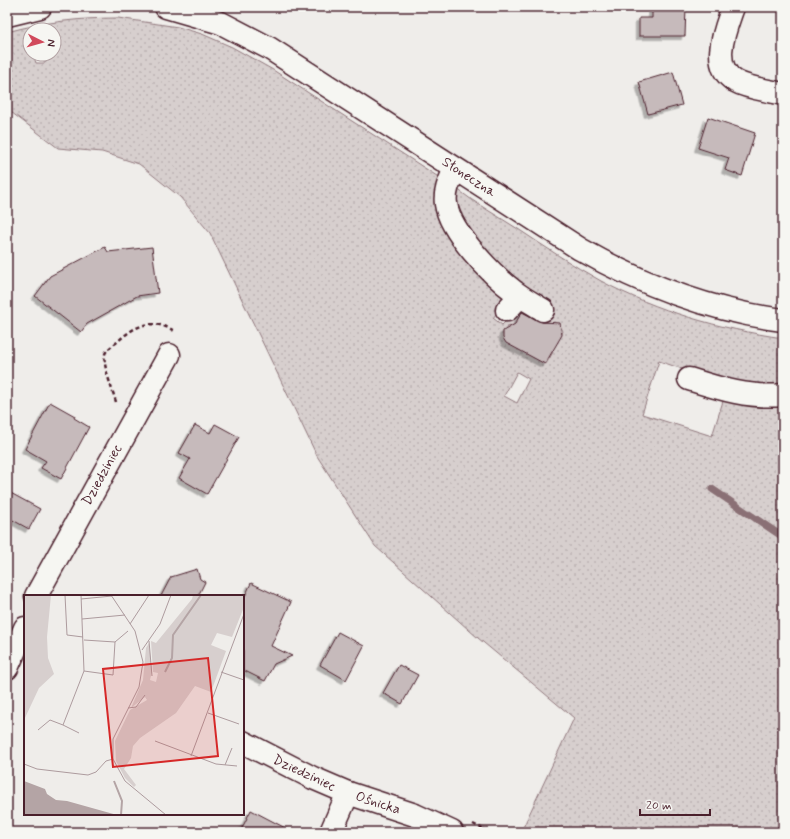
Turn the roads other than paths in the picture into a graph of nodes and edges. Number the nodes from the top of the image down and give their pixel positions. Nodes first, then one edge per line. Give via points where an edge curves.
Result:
1 (40, 7) edge
2 (166, 7) edge
3 (733, 7) edge
4 (7, 14) edge
5 (783, 94) edge
6 (455, 168) junction
7 (543, 310) dead end
8 (783, 320) edge
9 (169, 354) dead end
10 (689, 379) dead end
11 (783, 395) edge
12 (37, 595) edge
13 (24, 630) edge
14 (7, 668) edge
15 (244, 743) edge
16 (348, 793) junction
17 (331, 832) edge
18 (452, 832) edge

1 - 4 street
2 - 6 street, Słoneczna via 221,23 269,48
3 - 5 street via 722,46 722,62 728,75 735,81
6 - 7 street via 446,193 446,204 452,221 468,246 486,265 513,303
6 - 8 street, Słoneczna via 580,249 638,279 707,305
9 - 12 street, Dziedziniec
10 - 11 street via 726,391 754,396
13 - 14 street
15 - 16 street, Dziedziniec
16 - 17 street, Dziedziniec
16 - 18 street, Ośnicka via 415,815

